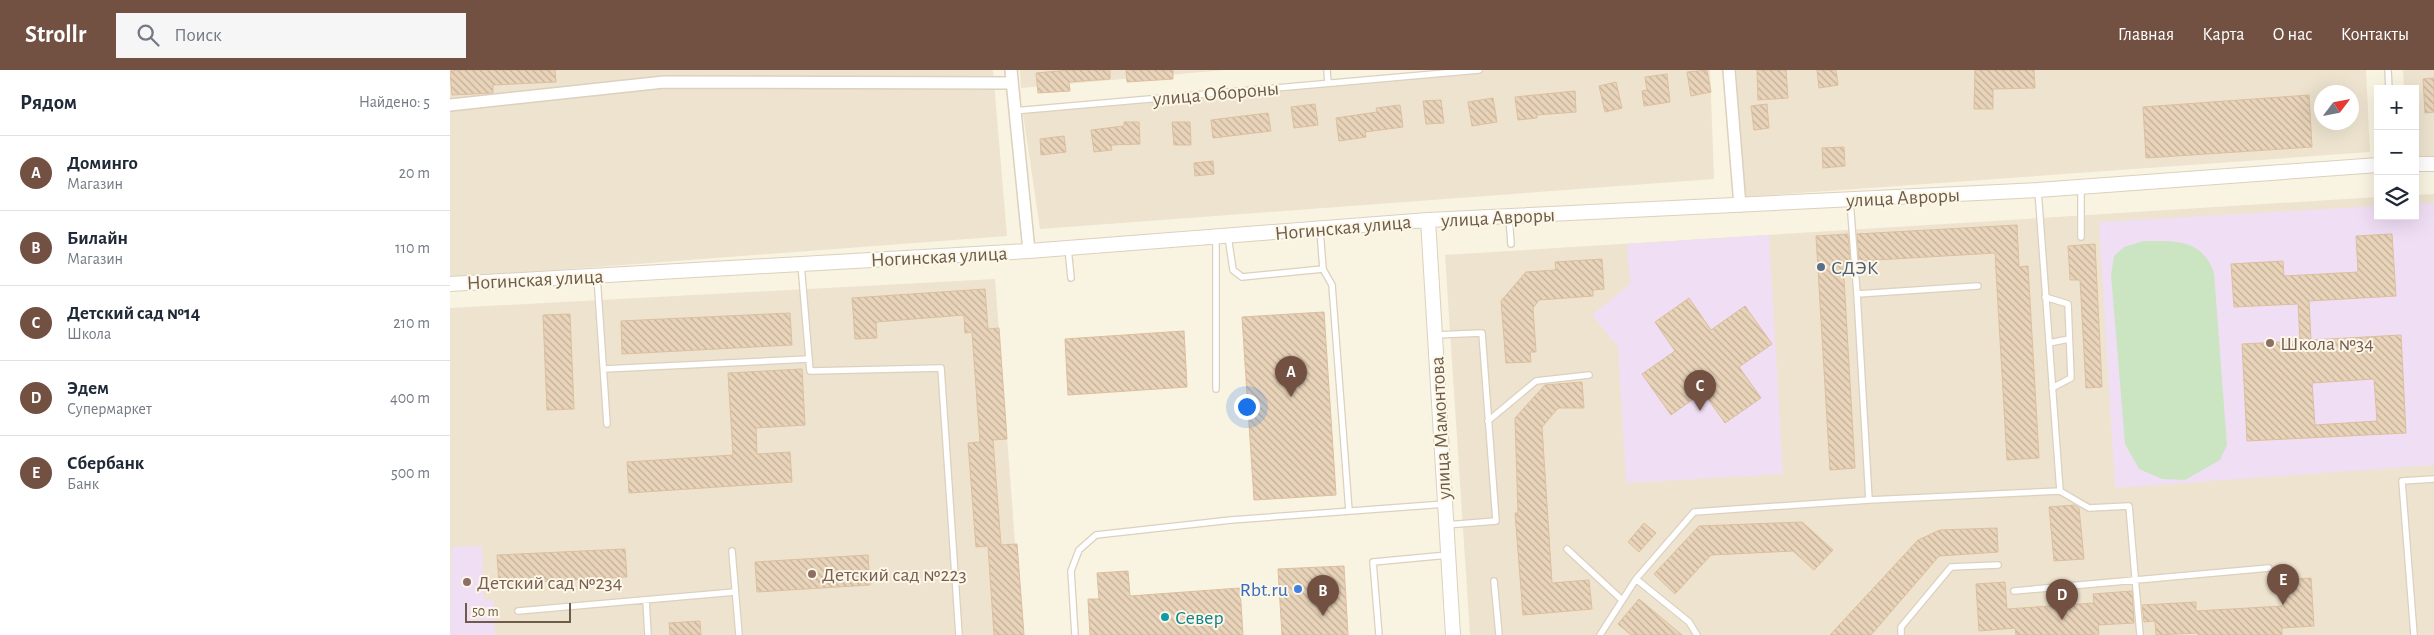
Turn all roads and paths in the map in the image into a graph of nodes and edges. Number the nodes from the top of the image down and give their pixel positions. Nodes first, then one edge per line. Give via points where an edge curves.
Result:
1 (1011, 70) edge
2 (1327, 70) edge
3 (1479, 70) edge
4 (1729, 70) edge
5 (2388, 70) edge
6 (1012, 82) junction
7 (1328, 83) junction
8 (2389, 85) edge
9 (450, 105) edge
10 (1014, 111) junction
11 (2419, 164) edge
12 (2434, 164) edge
13 (2374, 165) edge
14 (2081, 186) junction
15 (2038, 190) junction
16 (1850, 200) junction
17 (1740, 206) junction
18 (1509, 216) junction
19 (1428, 220) junction
20 (1320, 230) junction
21 (1222, 236) junction
22 (2081, 237) dead end
23 (1511, 244) dead end
24 (1068, 248) junction
25 (1029, 251) junction
26 (801, 264) junction
27 (1323, 269) junction
28 (597, 275) junction
29 (1071, 278) dead end
30 (450, 284) edge
31 (1978, 286) dead end
32 (1857, 294) junction
33 (2045, 297) junction
34 (1434, 335) junction
35 (2069, 339) junction
36 (2049, 343) junction
37 (809, 359) junction
38 (604, 369) junction
39 (1589, 375) dead end
40 (1216, 388) dead end
41 (2052, 388) junction
42 (1488, 421) junction
43 (607, 424) dead end
44 (2434, 479) edge
45 (2060, 491) junction
46 (1870, 500) junction
47 (1445, 504) junction
48 (1349, 511) junction
49 (1446, 525) junction
50 (1567, 549) dead end
51 (732, 551) dead end
52 (1448, 555) junction
53 (1998, 565) dead end
54 (2269, 568) dead end
55 (1636, 579) junction
56 (2136, 580) junction
57 (1494, 581) dead end
58 (2014, 591) dead end
59 (735, 592) junction
60 (646, 600) junction
61 (1622, 600) junction
62 (518, 611) dead end
63 (648, 635) edge
64 (739, 635) edge
65 (959, 635) edge
66 (1075, 635) edge
67 (1379, 635) edge
68 (1453, 635) edge
69 (1499, 635) edge
70 (1600, 635) edge
71 (1697, 635) edge
72 (1901, 635) edge
73 (2140, 635) edge
74 (2414, 635) edge

1 - 6 street
2 - 7 lane
3 - 7 lane, улица Обороны
4 - 17 street
5 - 8 lane
6 - 9 street via 664,82
6 - 10 street
7 - 10 lane, улица Обороны
10 - 25 street
11 - 12 street
13 - 14 street, улица Авроры
14 - 15 street, улица Авроры
14 - 22 lane
15 - 16 street, улица Авроры
15 - 33 lane
16 - 17 street, улица Авроры
16 - 32 lane
17 - 18 street, улица Авроры
18 - 19 street, улица Авроры
18 - 23 lane
19 - 20 street, Ногинская улица
19 - 34 street, улица Мамонтова
20 - 21 street, Ногинская улица
20 - 27 lane
21 - 24 street, Ногинская улица
21 - 27 lane via 1233,270 1242,277
21 - 40 lane
24 - 25 street, Ногинская улица
24 - 29 lane
25 - 26 street, Ногинская улица
26 - 28 street, Ногинская улица
26 - 37 lane
27 - 48 lane via 1332,285
28 - 30 street, Ногинская улица
28 - 38 lane
31 - 32 lane
32 - 46 lane
33 - 35 lane via 2068,304
33 - 36 lane
34 - 42 lane via 1482,333
34 - 47 street, улица Мамонтова
35 - 36 lane
35 - 41 lane via 2071,378
36 - 41 lane
37 - 38 lane
37 - 65 lane via 810,371 941,368
38 - 43 lane
39 - 42 lane via 1536,380
41 - 45 lane
42 - 49 lane via 1496,521
44 - 74 lane via 2402,481
45 - 46 lane
45 - 56 lane via 2089,508 2129,506
46 - 55 lane via 1694,512
47 - 48 lane
47 - 49 street, улица Мамонтова
48 - 66 lane via 1096,535 1078,550 1070,571
49 - 52 street, улица Мамонтова
50 - 61 lane
51 - 59 lane
52 - 67 lane via 1373,562
52 - 68 street, улица Мамонтова
53 - 72 lane via 1951,567 1901,627
54 - 56 lane
55 - 61 lane
55 - 71 lane via 1689,622
56 - 58 lane
56 - 73 lane
57 - 69 lane
59 - 60 lane
59 - 64 lane
60 - 62 lane
60 - 63 lane
61 - 70 lane

